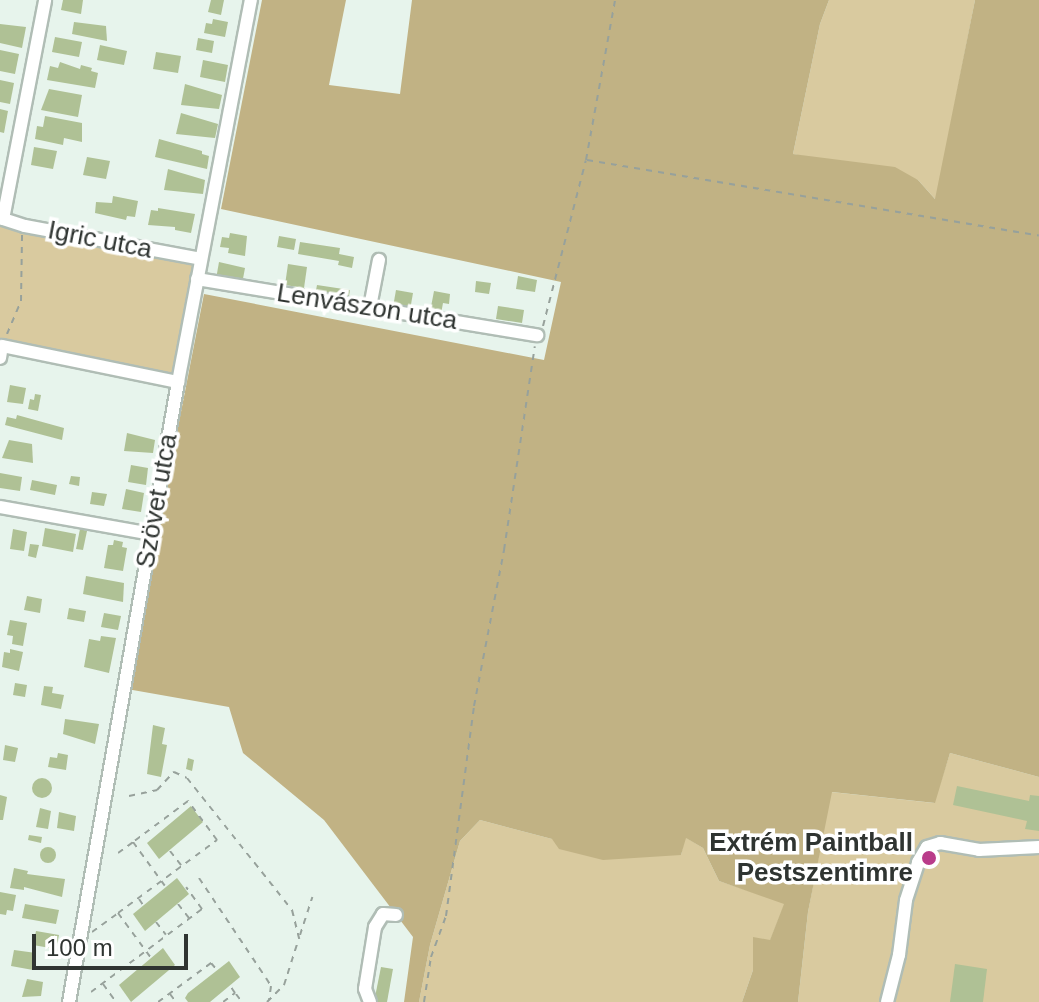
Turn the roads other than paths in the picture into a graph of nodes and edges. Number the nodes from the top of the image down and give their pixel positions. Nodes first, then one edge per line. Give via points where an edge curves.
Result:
1 (45, 0) edge
2 (251, 0) edge
3 (2, 218) edge
4 (201, 259) junction
5 (379, 260) dead end
6 (197, 279) junction
7 (370, 307) junction
8 (537, 335) road end
9 (1, 352) edge
10 (178, 382) junction
11 (0, 507) edge
12 (151, 534) junction
13 (1039, 847) edge
14 (396, 915) dead end
15 (69, 1002) edge
16 (370, 1002) edge
17 (887, 1002) edge

1 - 3 street
2 - 4 street, Szövet utca
3 - 4 street, Igric utca
4 - 6 street, Szövet utca
5 - 7 street
6 - 7 street, Lenvászon utca
6 - 10 street, Szövet utca
7 - 8 street, Lenvászon utca
9 - 10 street
10 - 12 street, Szövet utca
11 - 12 street
12 - 15 street, Szövet utca
13 - 17 street via 927,847 906,900
14 - 16 street via 383,914 375,927 365,989

